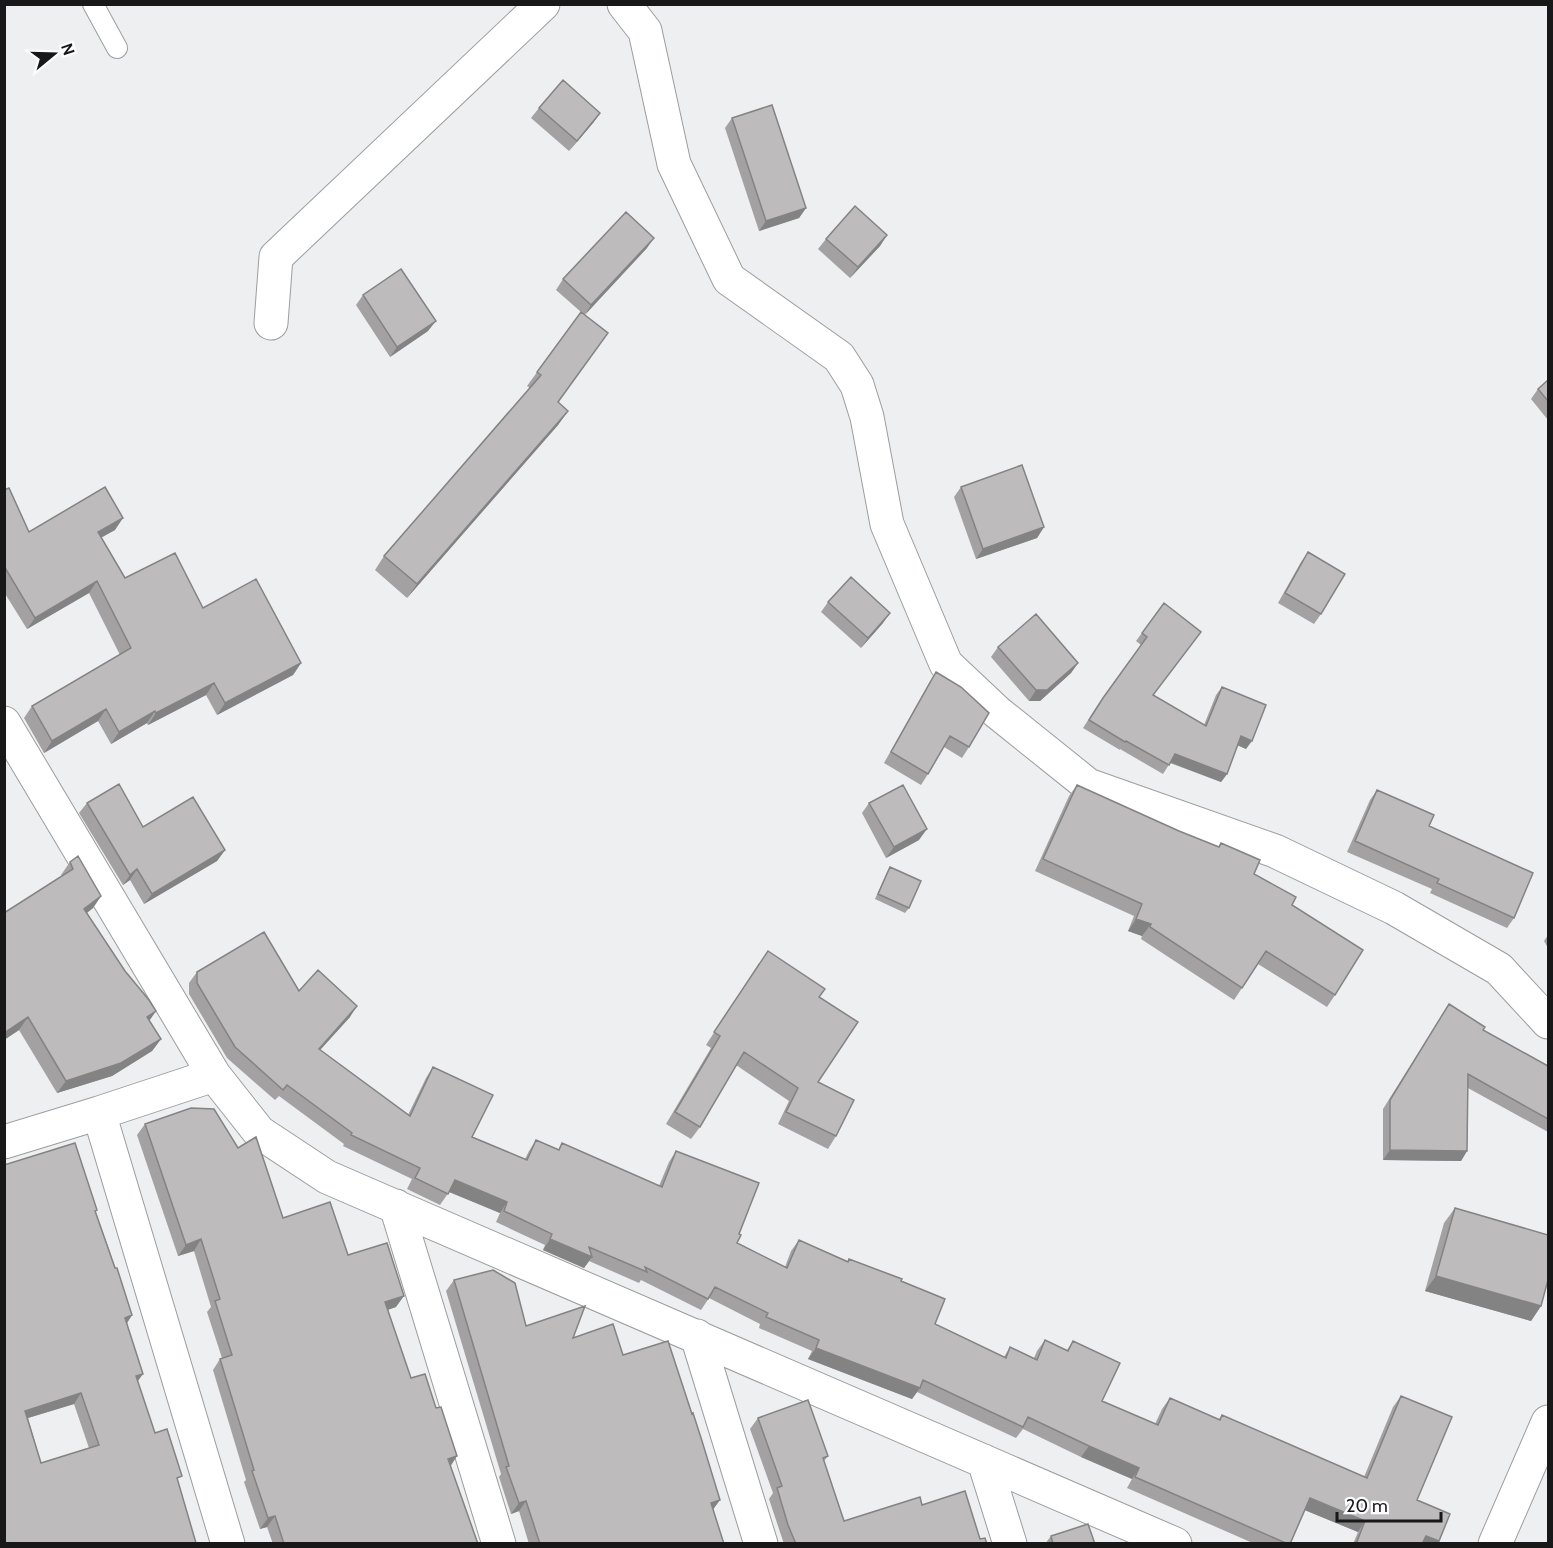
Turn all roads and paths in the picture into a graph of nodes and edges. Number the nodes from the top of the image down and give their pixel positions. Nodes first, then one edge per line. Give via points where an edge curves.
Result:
1 (93, 4) edge
2 (543, 4) edge
3 (624, 4) edge
4 (117, 48) dead end
5 (271, 323) dead end
6 (4, 723) edge
7 (1548, 1022) edge
8 (214, 1075) junction
9 (99, 1113) junction
10 (4, 1142) edge
11 (396, 1206) junction
12 (697, 1336) junction
13 (1548, 1422) edge
14 (984, 1461) junction
15 (228, 1544) edge
16 (499, 1544) edge
17 (761, 1544) edge
18 (1010, 1544) edge
19 (1175, 1544) edge
20 (1496, 1544) edge

1 - 4 lane
2 - 5 street via 276,257
3 - 7 street via 645,31 674,164 729,279 839,357 857,385 867,417 887,524 946,664 997,712 1088,785 1275,851 1394,908 1499,969
6 - 8 street
8 - 9 street
8 - 11 street via 260,1132 327,1177
9 - 10 street
9 - 15 street
11 - 12 street
11 - 16 street
12 - 14 street
12 - 17 street
13 - 20 street
14 - 18 street
14 - 19 street

